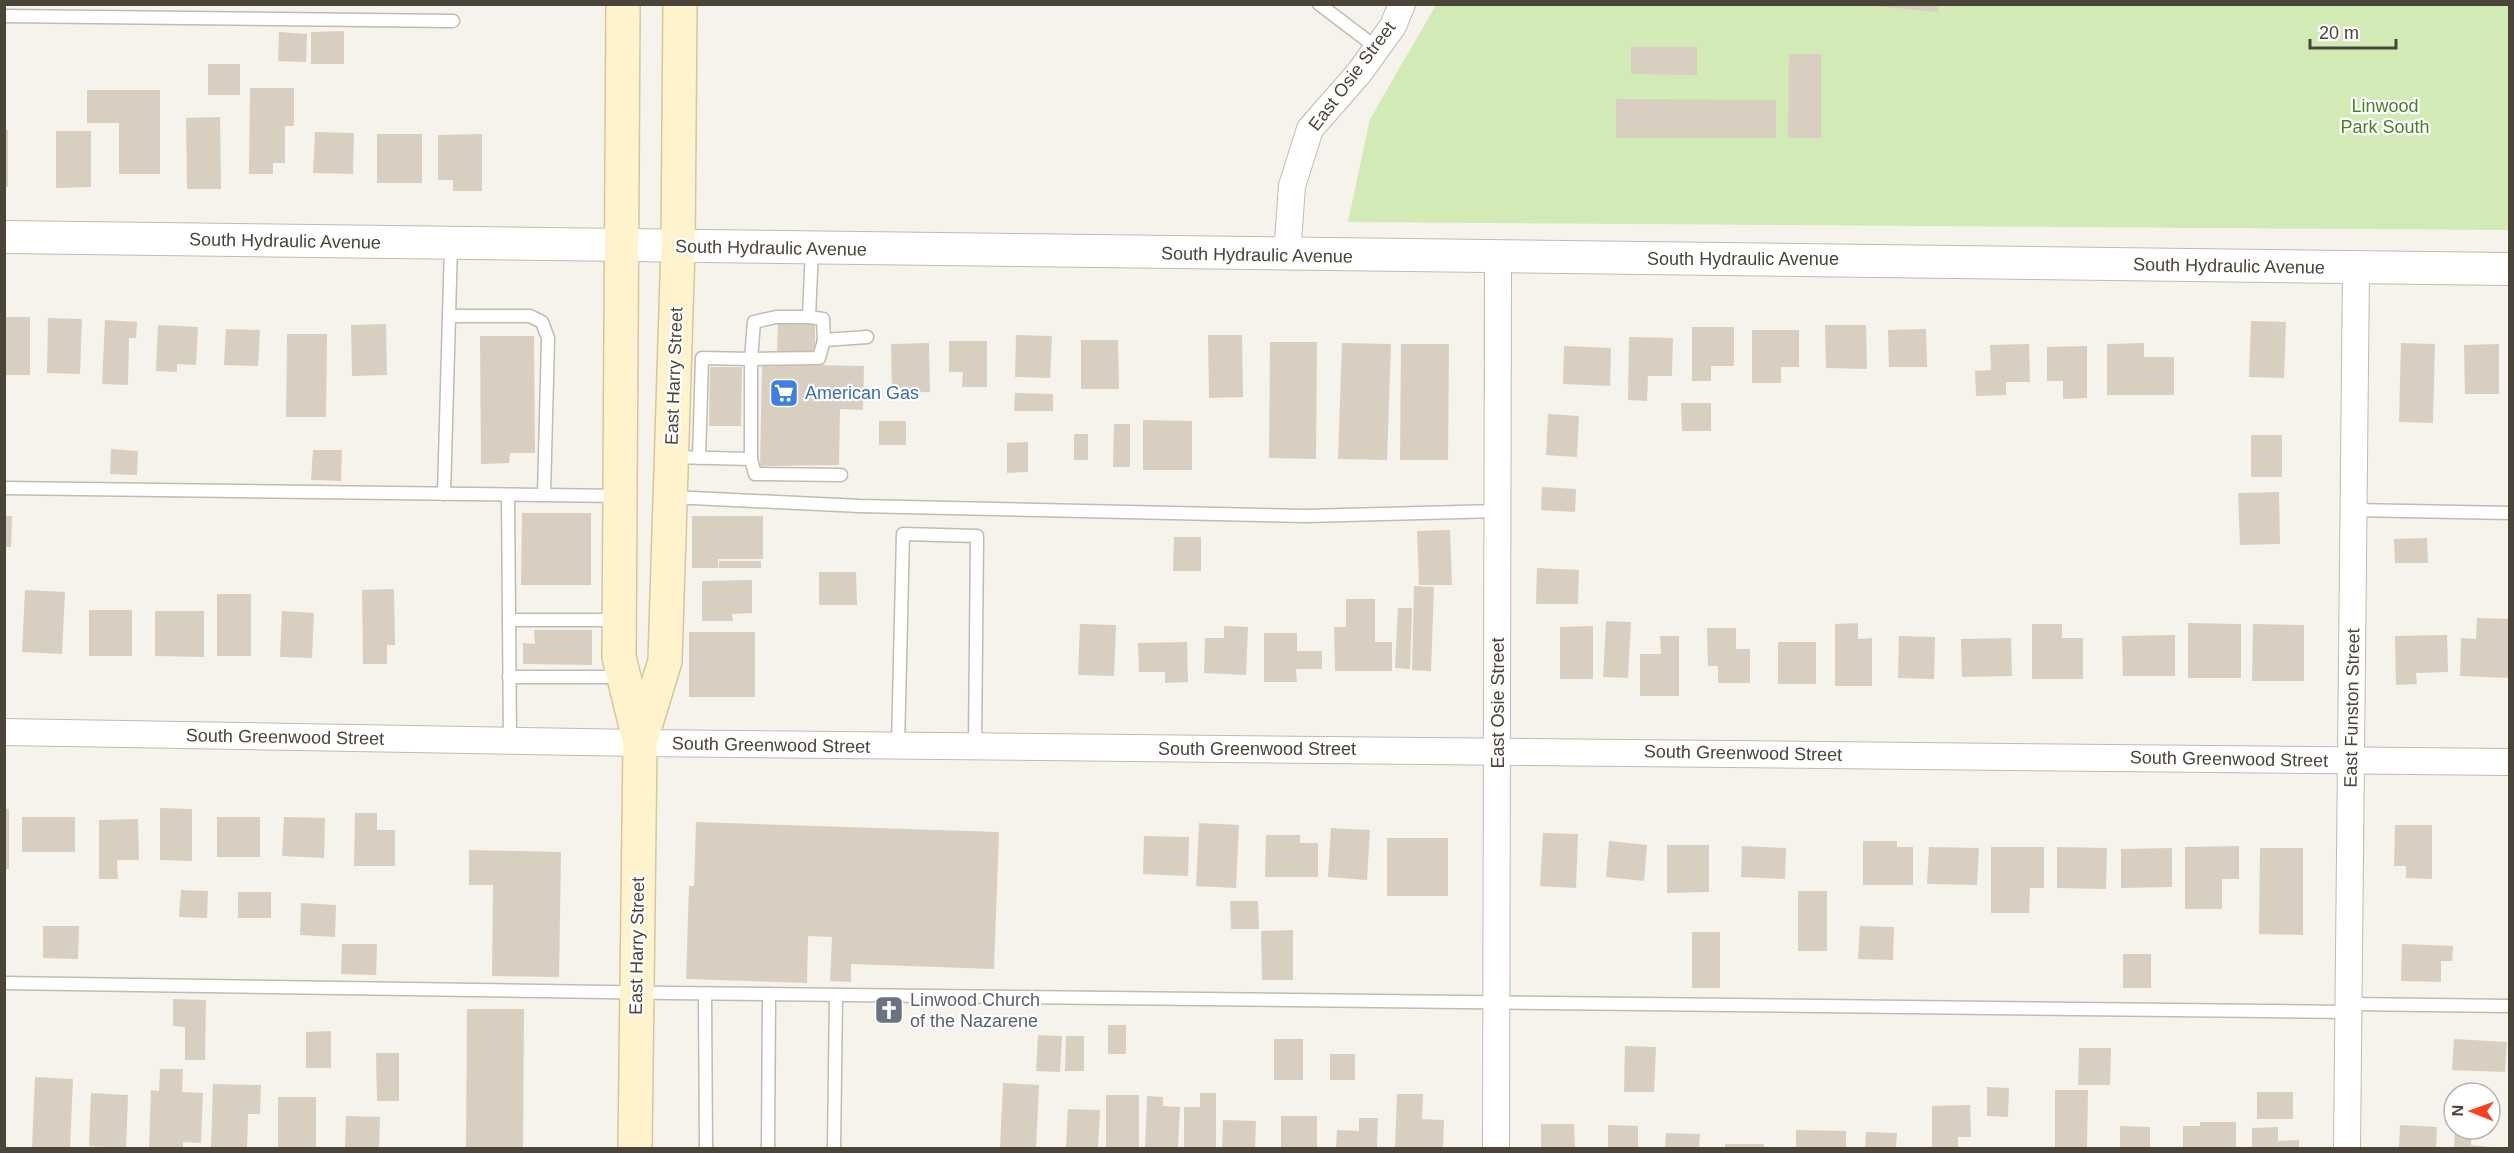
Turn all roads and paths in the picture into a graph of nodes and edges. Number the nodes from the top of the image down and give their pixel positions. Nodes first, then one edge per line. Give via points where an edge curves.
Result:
1 (622, 4) edge
2 (680, 4) edge
3 (1319, 4) edge
4 (1402, 4) edge
5 (4, 16) edge
6 (453, 21) dead end
7 (1377, 48) junction
8 (4, 237) edge
9 (451, 243) junction
10 (621, 246) junction
11 (678, 247) junction
12 (812, 249) junction
13 (1287, 255) junction
14 (1498, 258) junction
15 (2356, 268) junction
16 (2510, 269) edge
17 (449, 316) junction
18 (809, 317) junction
19 (867, 337) dead end
20 (824, 339) junction
21 (688, 358) junction
22 (751, 358) junction
23 (685, 457) junction
24 (751, 459) junction
25 (841, 474) dead end
26 (4, 488) edge
27 (444, 494) junction
28 (508, 495) junction
29 (544, 495) junction
30 (620, 496) junction
31 (671, 497) junction
32 (2354, 510) junction
33 (1498, 511) junction
34 (2510, 513) edge
35 (509, 620) junction
36 (619, 620) junction
37 (510, 677) junction
38 (624, 677) junction
39 (4, 732) edge
40 (510, 741) junction
41 (639, 743) junction
42 (898, 746) junction
43 (975, 746) junction
44 (1497, 750) junction
45 (2352, 760) junction
46 (2510, 762) edge
47 (4, 983) edge
48 (637, 993) junction
49 (705, 994) junction
50 (769, 994) junction
51 (836, 995) junction
52 (1497, 1003) junction
53 (2510, 1006) edge
54 (2349, 1008) junction
55 (635, 1149) edge
56 (706, 1149) edge
57 (768, 1149) edge
58 (834, 1149) edge
59 (1496, 1149) edge
60 (2347, 1149) edge

1 - 10 main road, East Harry Street
2 - 11 main road, East Harry Street
3 - 7 lane
4 - 7 street, East Osie Street via 1393,26
5 - 6 lane
7 - 13 street, East Osie Street via 1310,129 1292,186
8 - 9 street, South Hydraulic Avenue
9 - 10 street, South Hydraulic Avenue
9 - 17 lane
10 - 11 street, South Hydraulic Avenue
10 - 30 main road, East Harry Street
11 - 12 street, South Hydraulic Avenue
11 - 21 main road, East Harry Street
12 - 13 street, South Hydraulic Avenue
12 - 18 lane
13 - 14 street, South Hydraulic Avenue
14 - 15 street, South Hydraulic Avenue
14 - 33 street, East Osie Street
15 - 16 street, South Hydraulic Avenue
15 - 32 street, East Funston Street
17 - 27 lane
17 - 29 lane via 530,316 542,322 548,338
18 - 20 lane via 824,319
18 - 22 lane via 776,316 754,322
19 - 20 lane
20 - 22 lane via 819,358
21 - 22 lane
21 - 23 main road, East Harry Street
22 - 24 lane
23 - 24 lane
23 - 31 main road, East Harry Street
24 - 25 lane via 755,474
26 - 27 lane
27 - 28 lane
28 - 29 lane
28 - 35 lane
29 - 30 lane
30 - 36 main road, East Harry Street
31 - 33 lane via 860,506 1306,516
31 - 41 main road, East Harry Street via 666,661
32 - 34 lane
32 - 45 street, East Funston Street
33 - 44 street, East Osie Street
35 - 36 lane
35 - 37 lane
36 - 38 main road, East Harry Street via 619,657
37 - 38 lane
37 - 40 lane
38 - 41 main road, East Harry Street
39 - 40 street, South Greenwood Street
40 - 41 street, South Greenwood Street
41 - 42 street, South Greenwood Street
41 - 48 main road, East Harry Street
42 - 43 street, South Greenwood Street
42 - 43 lane via 903,534 977,536
43 - 44 street, South Greenwood Street
44 - 45 street, South Greenwood Street
44 - 52 street, East Osie Street
45 - 46 street, South Greenwood Street
45 - 54 street, East Funston Street
47 - 48 lane
48 - 49 lane
48 - 55 main road, East Harry Street
49 - 50 lane
49 - 56 lane
50 - 51 lane
50 - 57 lane
51 - 52 lane
51 - 58 lane
52 - 54 lane
52 - 59 street, East Osie Street
53 - 54 lane
54 - 60 street, East Funston Street

